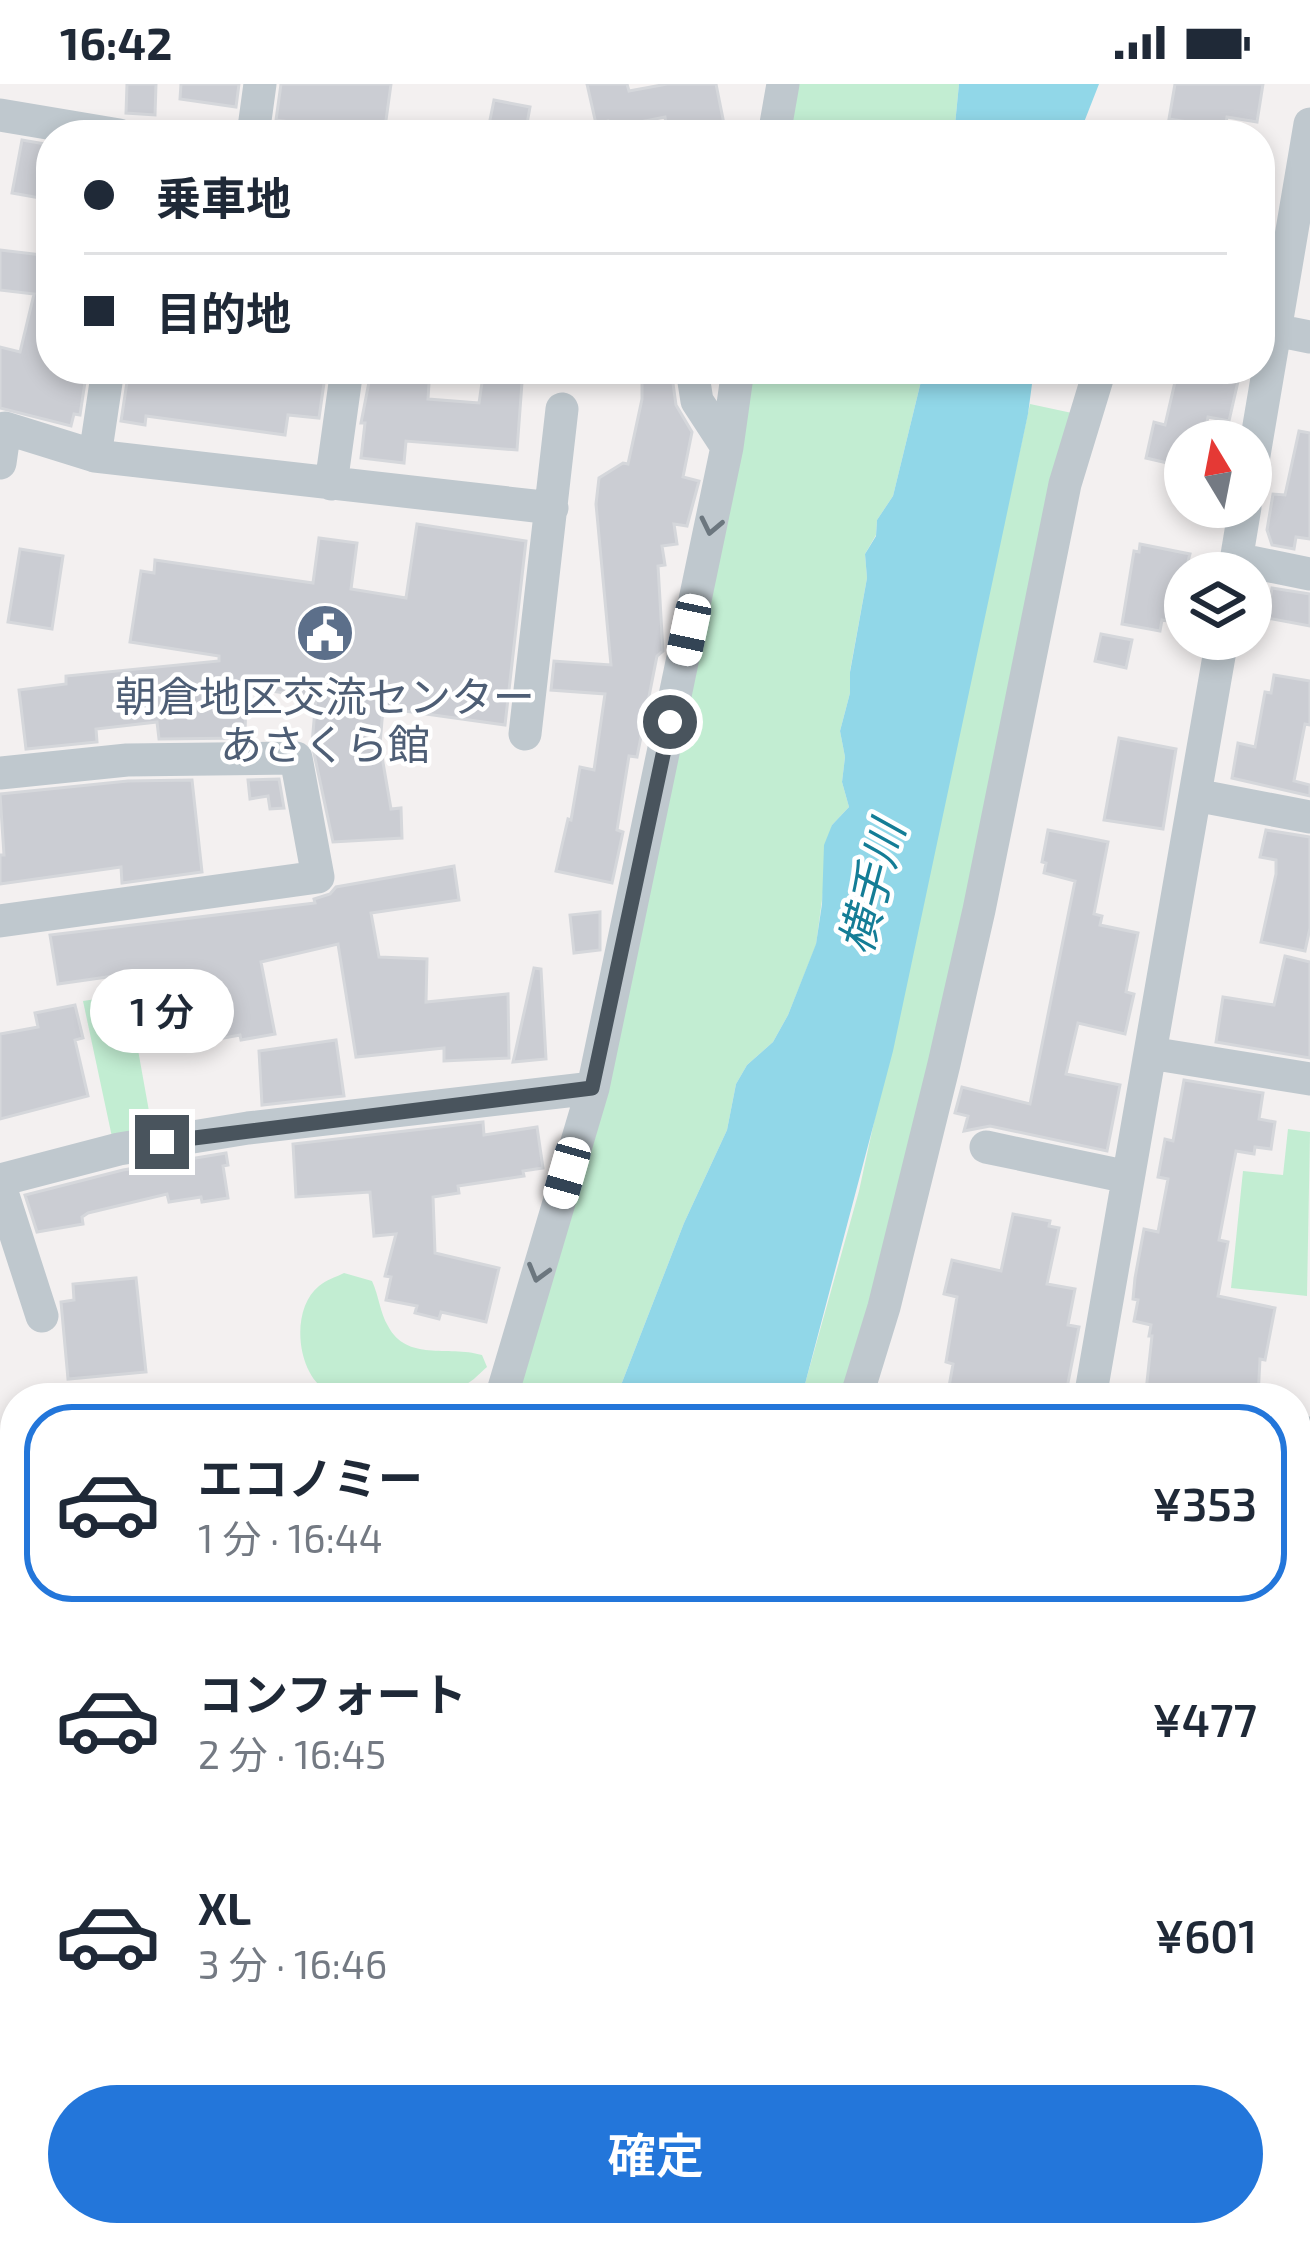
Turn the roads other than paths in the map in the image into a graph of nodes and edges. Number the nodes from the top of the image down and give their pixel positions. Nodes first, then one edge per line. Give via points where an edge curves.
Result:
1 (260, 84) edge
2 (782, 84) edge
3 (0, 115) edge
4 (255, 120) edge
5 (776, 120) edge
6 (36, 121) edge
7 (1310, 124) edge
8 (1275, 294) edge
9 (1275, 330) edge
10 (1310, 337) edge
11 (106, 384) edge
12 (345, 384) edge
13 (694, 384) edge
14 (736, 384) edge
15 (1095, 384) edge
16 (1261, 384) edge
17 (562, 409) dead end
18 (1257, 420) edge
19 (727, 447) junction
20 (95, 456) junction
21 (0, 463) edge
22 (331, 484) junction
23 (552, 508) junction
24 (1272, 570) edge
25 (1310, 574) edge
26 (1218, 660) edge
27 (525, 734) dead end
28 (0, 773) edge
29 (1195, 795) junction
30 (1310, 817) edge
31 (0, 921) edge
32 (1150, 1054) junction
33 (1310, 1079) edge
34 (592, 1088) junction
35 (986, 1147) dead end
36 (1128, 1178) junction
37 (0, 1183) edge
38 (42, 1316) dead end
39 (500, 1383) edge
40 (861, 1383) edge
41 (1093, 1383) edge

1 - 4 street
2 - 5 street
3 - 6 street
7 - 8 street
9 - 10 street
11 - 20 street
12 - 22 street
13 - 19 street
14 - 19 street
15 - 40 street via 1065,484 944,1064
16 - 18 street
17 - 23 street
19 -> 34 street
20 - 21 street via 4,428
20 - 22 street
22 - 23 street
23 - 27 street
24 - 25 street
26 - 29 street
28 - 31 street via 127,760 296,758 318,877
29 - 30 street
29 - 32 street
32 - 33 street
32 - 36 street
34 - 37 street via 248,1128 119,1149
34 -> 39 street
35 - 36 street
36 - 41 street
37 - 38 street

